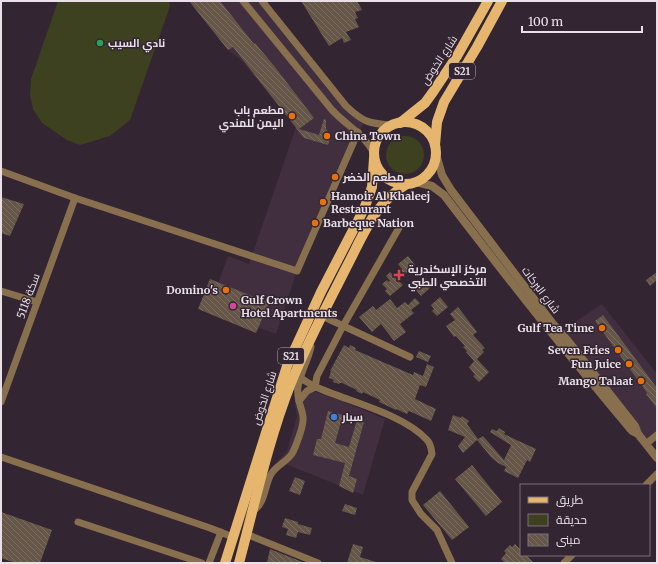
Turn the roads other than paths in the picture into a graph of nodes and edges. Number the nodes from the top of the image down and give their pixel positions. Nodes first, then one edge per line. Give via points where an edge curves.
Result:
1 (243, 1) edge
2 (262, 1) edge
3 (488, 1) edge
4 (502, 1) edge
5 (397, 124) junction
6 (358, 132) junction
7 (435, 150) junction
8 (374, 156) junction
9 (1, 170) edge
10 (412, 183) junction
11 (76, 198) junction
12 (400, 226) dead end
13 (513, 286) junction
14 (1, 291) edge
15 (37, 302) junction
16 (322, 316) junction
17 (343, 326) junction
18 (313, 333) junction
19 (568, 341) junction
20 (410, 356) dead end
21 (300, 378) junction
22 (315, 387) junction
23 (299, 401) junction
24 (1, 402) edge
25 (638, 434) junction
26 (657, 435) edge
27 (646, 444) junction
28 (1, 457) edge
29 (657, 458) edge
30 (657, 474) edge
31 (647, 484) edge
32 (253, 511) junction
33 (78, 522) dead end
34 (221, 532) junction
35 (246, 534) junction
36 (233, 537) junction
37 (202, 563) edge
38 (209, 563) edge
39 (225, 563) edge
40 (239, 563) edge
41 (318, 563) edge
42 (452, 563) edge

1 - 6 street via 338,118
2 - 5 street via 346,106 358,117 375,124
3 - 5 main road, شارع الخوض / S21 via 457,56 425,103
4 - 7 main road, S21 via 444,102 437,122
5 - 7 main road via 418,125 431,137
5 - 8 main road, S21 via 385,129 379,136
6 - 8 street via 368,143
6 - 11 street via 297,271
7 - 10 main road, S21 via 434,163 430,171
7 - 19 street, شارع البركات via 448,186
8 - 10 main road via 377,167 389,180
8 - 36 main road, شارع الخوض / S21 via 372,187 364,209 321,292 287,366
9 - 11 street
10 - 13 street, شارع البركات via 432,186 444,195
10 - 16 main road, شارع الخوض / S21 via 387,198 376,212
11 - 15 street, سكة 5118
12 - 17 street
13 - 19 street via 523,293 564,342
13 - 25 street, شارع البركات via 632,431
14 - 15 street
15 - 24 street, سكة 5118
16 - 17 street
16 - 18 main road, شارع الخوض / S21
17 - 20 street
17 - 22 street via 317,376
18 - 21 street via 311,350
18 - 32 main road, شارع الخوض / S21 via 284,402
19 - 25 street, شارع البركات via 635,426
21 - 22 street
21 - 23 street
22 - 23 street via 307,391
22 - 42 street via 394,418 428,440 432,454 412,492 412,500 421,514 437,530
23 - 32 street via 303,420 293,452 273,471 262,501
25 - 27 street, شارع البركات
26 - 27 street
27 - 29 street, شارع البركات
28 - 34 street
30 - 31 street
32 - 35 main road, شارع الخوض / S21
33 - 37 street
34 - 36 street
34 - 38 street
35 - 40 main road, شارع الخوض / S21
35 - 41 street
36 - 39 main road, شارع الخوض / S21

